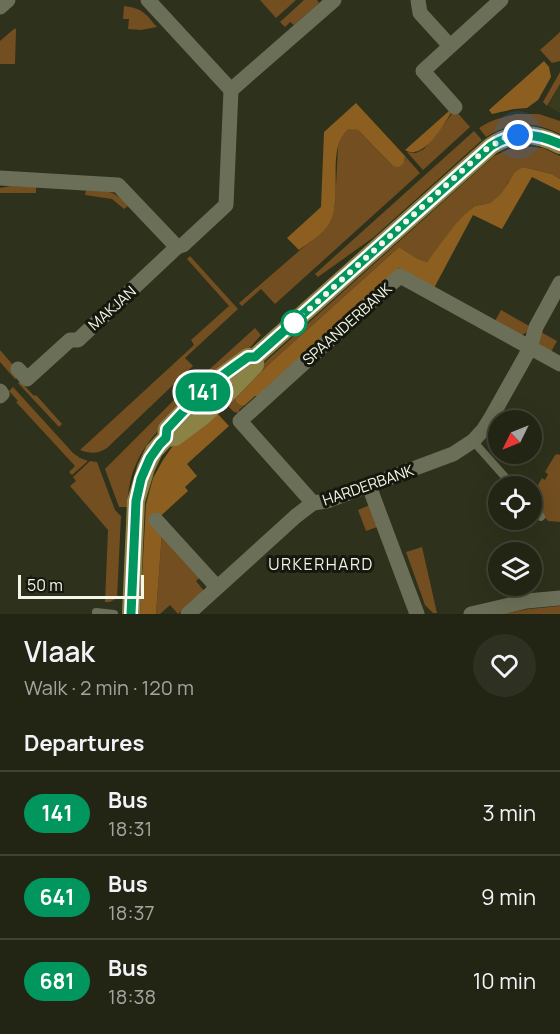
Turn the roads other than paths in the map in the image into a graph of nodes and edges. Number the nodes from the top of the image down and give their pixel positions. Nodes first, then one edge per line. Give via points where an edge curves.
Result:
1 (8, 0) edge
2 (148, 0) edge
3 (334, 0) edge
4 (418, 0) edge
5 (501, 0) edge
6 (0, 7) edge
7 (450, 46) junction
8 (231, 90) junction
9 (455, 106) dead end
10 (560, 145) edge
11 (0, 178) edge
12 (177, 248) junction
13 (560, 283) edge
14 (530, 348) junction
15 (560, 364) edge
16 (18, 369) dead end
17 (0, 391) edge
18 (0, 396) edge
19 (473, 441) junction
20 (504, 476) edge
21 (369, 486) junction
22 (313, 503) junction
23 (156, 520) dead end
24 (217, 587) junction
25 (560, 598) edge
26 (98, 611) edge
27 (114, 614) edge
28 (131, 614) edge
29 (188, 614) edge
30 (417, 614) edge
31 (471, 614) edge

1 - 6 street
2 - 8 street
3 - 8 street
4 - 7 street via 420,13
5 - 7 street
7 - 9 street via 423,71
8 - 12 street, MAKJAN via 226,206
10 - 28 street via 530,135 506,137 491,146 255,357 255,365 203,416 160,444 150,458 138,492
11 - 12 street via 118,185
12 - 16 street, MAKJAN via 78,340 70,340 27,379
13 - 14 street, HARDERBANK via 536,327
14 - 15 street, SPAANDERBANK
14 - 19 street, HARDERBANK via 492,416
14 - 22 street, SPAANDERBANK via 400,276 240,421
17 - 18 street
19 - 20 lane
19 - 21 street, HARDERBANK via 453,454
21 - 22 street, HARDERBANK
21 - 30 street
22 - 24 street, HARDERBANK
23 - 24 street
24 - 29 street, HARDERBANK
25 - 31 street
26 - 27 lane

